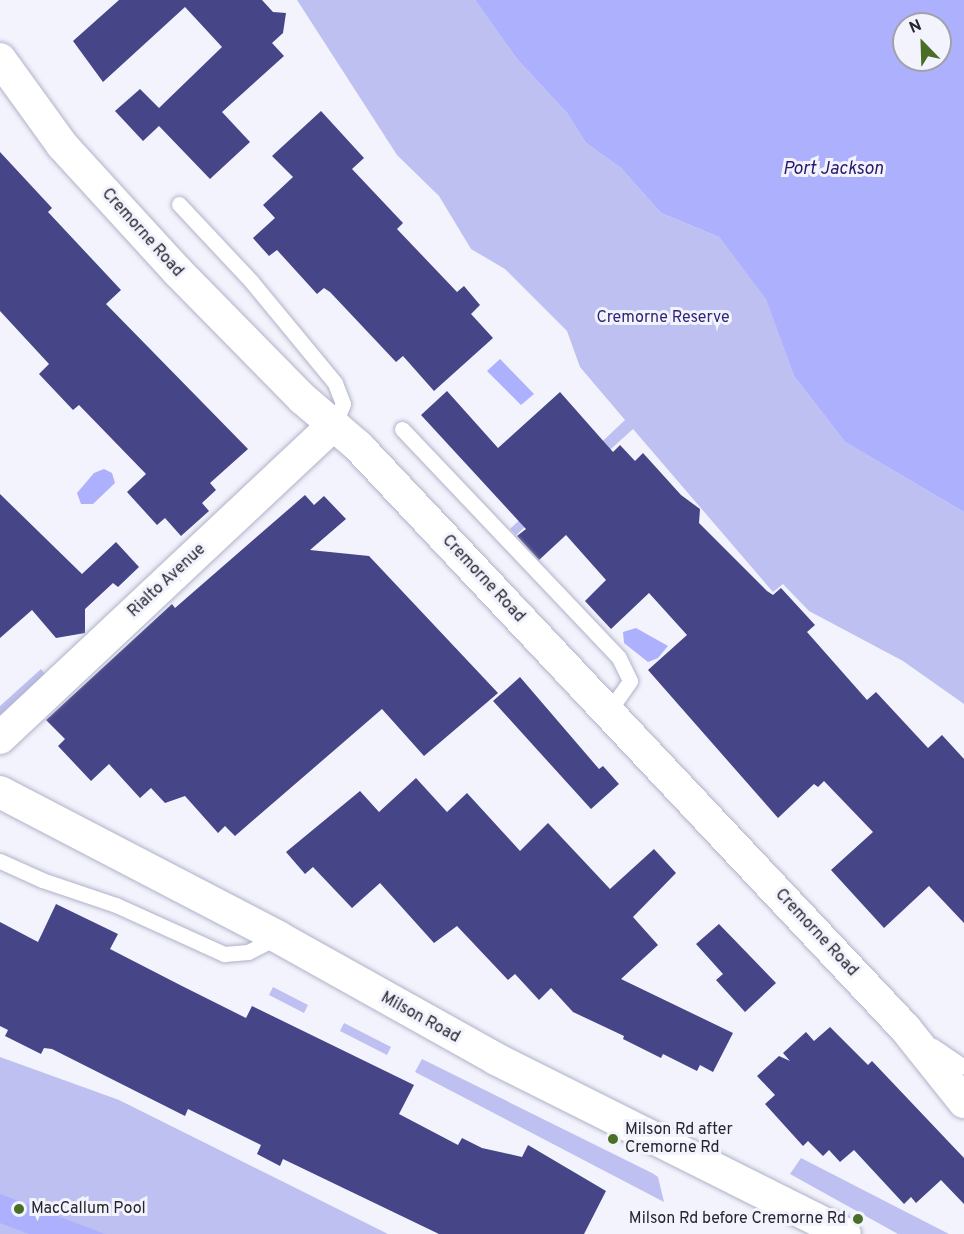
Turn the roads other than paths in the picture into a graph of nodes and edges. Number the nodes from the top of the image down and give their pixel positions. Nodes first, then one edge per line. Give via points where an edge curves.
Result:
1 (0, 59) edge
2 (178, 204) dead end
3 (334, 424) junction
4 (402, 429) dead end
5 (608, 712) junction
6 (0, 738) edge
7 (0, 792) edge
8 (0, 861) edge
9 (278, 937) junction
10 (905, 1028) junction
11 (964, 1067) edge
12 (964, 1102) edge
13 (845, 1234) edge

1 - 3 street, Cremorne Road via 62,145 178,272 303,399
2 - 3 lane via 251,281 335,383 344,404
3 - 5 street, Cremorne Road
3 - 6 street, Rialto Avenue
4 - 5 lane via 619,658 630,681
5 - 10 street, Cremorne Road
7 - 9 street, Milson Road
8 - 9 lane via 42,880 116,904 224,954 248,952
9 - 13 street, Milson Road via 496,1059
10 - 11 lane
10 - 12 street, Cremorne Road

